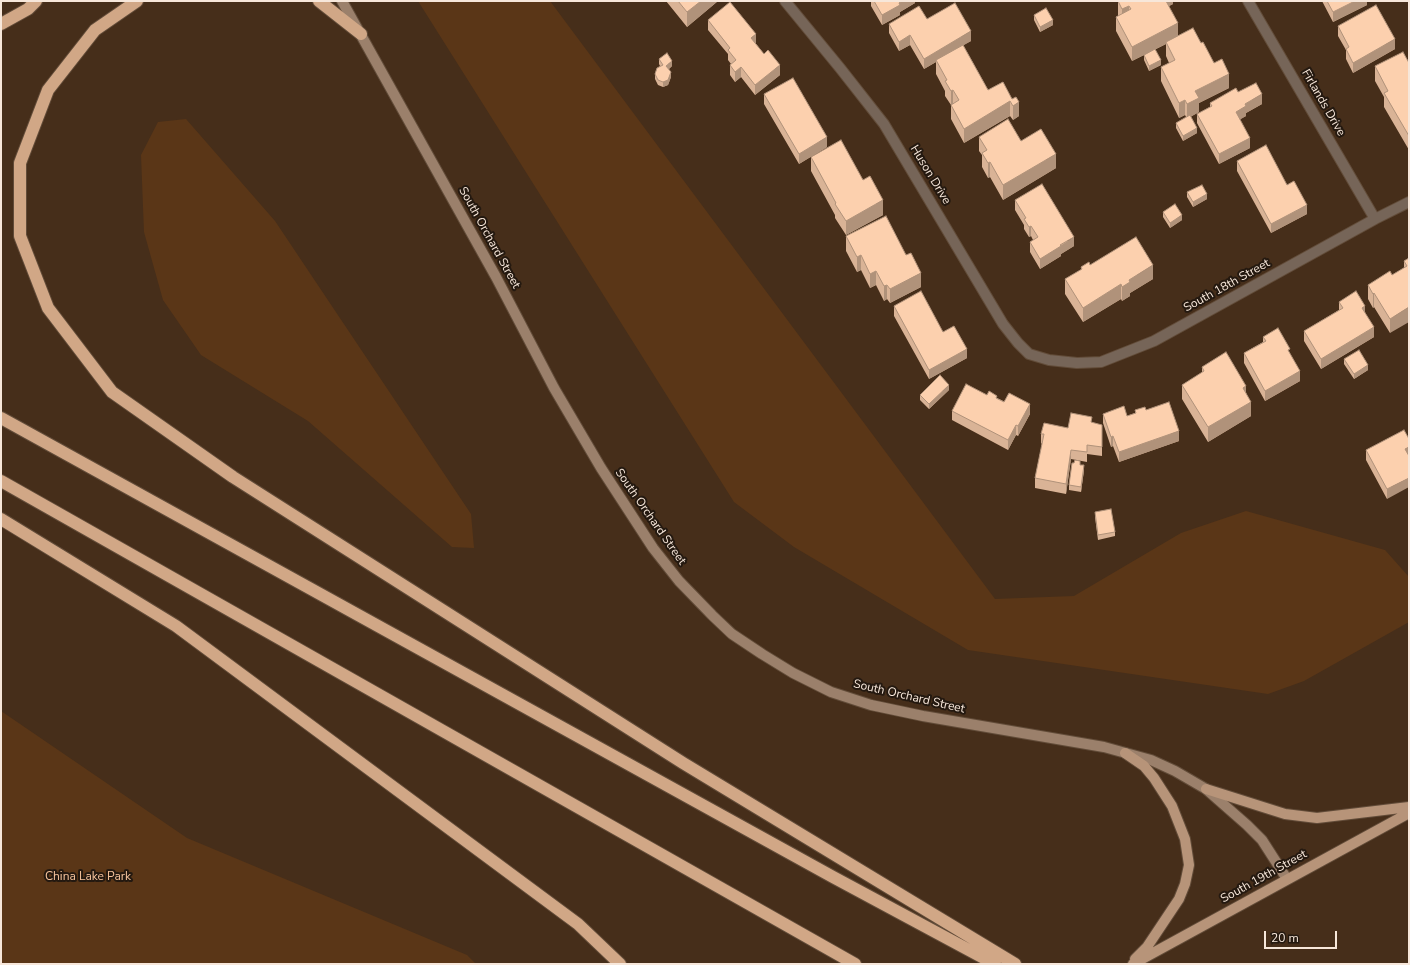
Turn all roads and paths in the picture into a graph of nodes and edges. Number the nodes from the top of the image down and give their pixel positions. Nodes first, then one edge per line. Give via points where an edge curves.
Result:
1 (36, 1) edge
2 (137, 1) edge
3 (319, 1) edge
4 (342, 1) edge
5 (785, 1) edge
6 (1248, 1) edge
7 (1, 24) edge
8 (361, 34) junction
9 (1409, 202) edge
10 (1375, 219) junction
11 (1049, 360) joint
12 (1, 418) edge
13 (1, 482) edge
14 (1, 519) edge
15 (1125, 753) junction
16 (1206, 789) junction
17 (1409, 807) edge
18 (1409, 813) edge
19 (1286, 879) junction
20 (1150, 949) junction
21 (620, 964) edge
22 (855, 964) edge
23 (995, 964) edge
24 (1016, 964) edge
25 (1131, 964) edge

1 - 7 highway via 28,9
2 - 24 highway via 95,30 48,90 20,163 20,236 48,308 112,392 233,477 683,763
3 - 8 highway
4 - 8 main road, South Orchard Street
5 - 11 street, Huson Drive via 884,124 1003,324 1029,354
6 - 10 street, Firlands Drive
8 - 15 main road, South Orchard Street via 492,270 554,388 601,468 653,548 679,581 732,634 793,673 831,692 871,705
9 - 10 street, South 18th Street
10 - 11 street, South 18th Street via 1154,341 1102,362
12 - 23 highway
13 - 22 highway
14 - 21 highway via 176,626 578,924
15 - 16 main road, South Orchard Street via 1151,760 1176,771
15 - 20 main road via 1144,766 1172,806 1185,839 1189,866 1179,899
16 - 17 main road via 1285,814 1317,818
16 - 19 main road, South Orchard Street via 1262,840
18 - 19 main road, South 19th Street
19 - 20 main road, South 19th Street
20 - 25 main road

